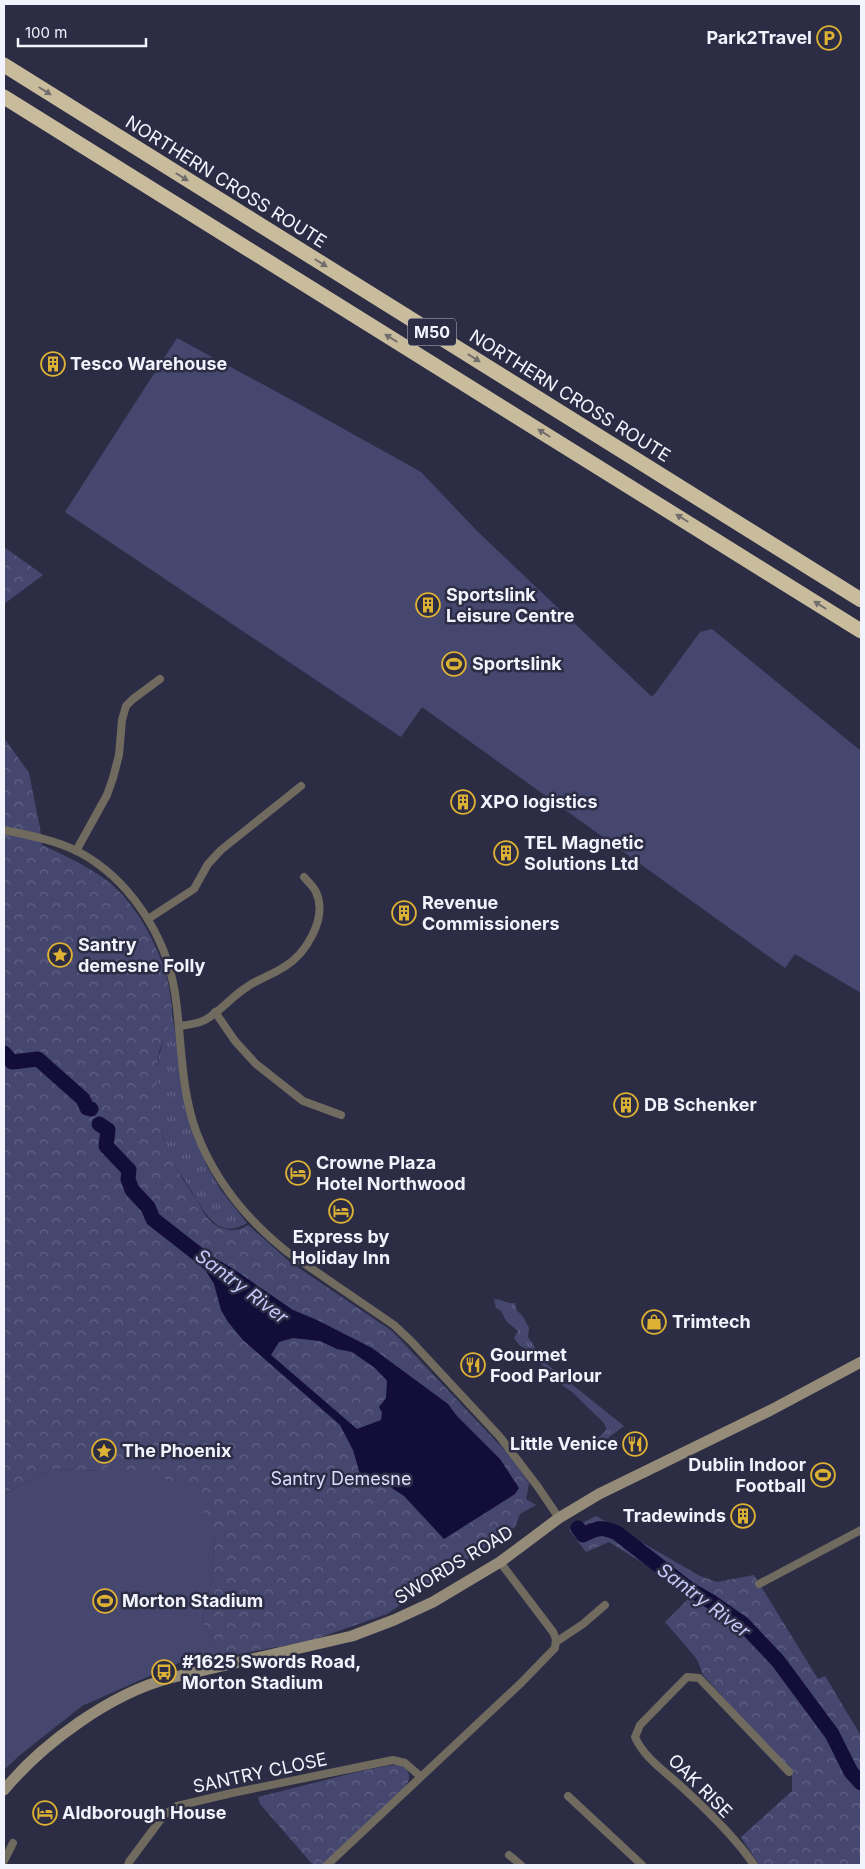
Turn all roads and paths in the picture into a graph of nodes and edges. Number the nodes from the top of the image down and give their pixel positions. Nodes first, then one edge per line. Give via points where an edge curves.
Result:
1 (4, 64) edge
2 (4, 97) edge
3 (861, 600) edge
4 (861, 630) edge
5 (160, 679) dead end
6 (301, 786) dead end
7 (4, 830) edge
8 (76, 850) junction
9 (304, 877) dead end
10 (148, 919) junction
11 (215, 1012) junction
12 (179, 1026) junction
13 (341, 1115) dead end
14 (861, 1362) edge
15 (559, 1518) junction
16 (861, 1530) edge
17 (500, 1562) junction
18 (759, 1584) dead end
19 (605, 1605) dead end
20 (556, 1642) junction
21 (789, 1772) dead end
22 (420, 1776) junction
23 (4, 1790) edge
24 (568, 1796) dead end
25 (13, 1843) dead end
26 (509, 1855) dead end
27 (4, 1861) edge
28 (128, 1865) edge
29 (327, 1865) edge
30 (521, 1865) edge
31 (642, 1865) edge
32 (754, 1865) edge

1 -> 3 highway, NORTHERN CROSS ROUTE / M50
4 -> 2 highway, M50
5 - 8 street via 126,706 113,778
6 - 10 street via 221,850 208,864 194,889
7 - 8 street
8 - 10 street via 130,895
9 - 11 street via 316,891 319,905 316,926 308,941 285,967 245,988
10 - 12 street via 167,961
11 - 12 street via 194,1024
11 - 13 street via 256,1064 304,1101
12 - 15 street via 186,1092 196,1130 211,1162 238,1205 286,1251 394,1325 411,1341 500,1436
14 - 15 main road, SWORDS ROAD via 772,1410 599,1494
15 - 17 main road, SWORDS ROAD
16 - 18 street
17 - 20 street via 553,1632
17 - 23 main road, SWORDS ROAD via 433,1602 352,1636 158,1681 89,1715 62,1735
19 - 20 street
20 - 22 street via 545,1659
21 - 32 street, OAK RISE via 699,1678 687,1677 640,1725 635,1737 640,1748 690,1794
22 - 28 street, SANTRY CLOSE via 405,1763 393,1760 177,1806 164,1816
22 - 29 street
24 - 31 street
25 - 27 street
26 - 30 street

